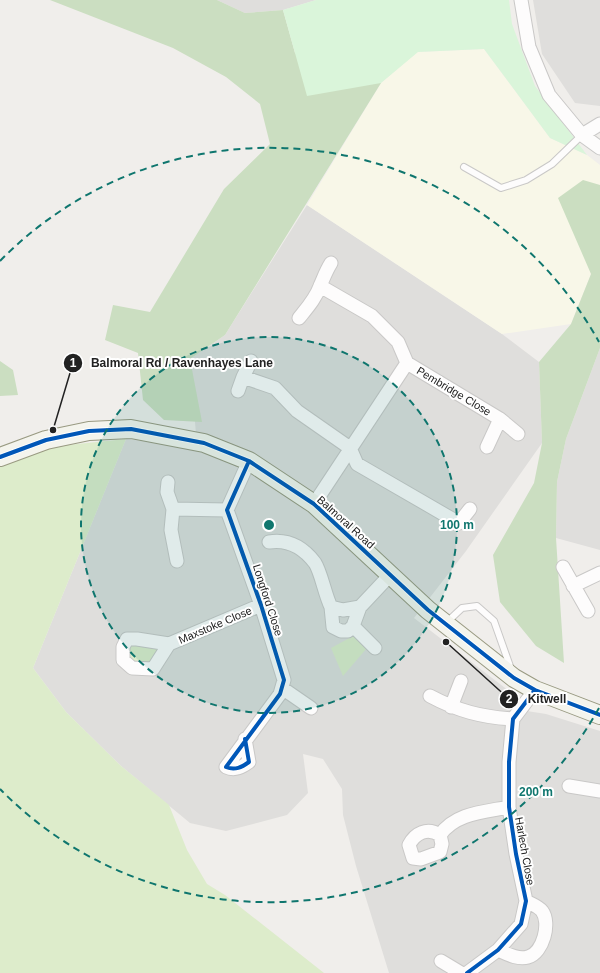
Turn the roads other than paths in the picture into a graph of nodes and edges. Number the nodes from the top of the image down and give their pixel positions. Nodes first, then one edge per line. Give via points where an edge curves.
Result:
1 (521, 0) edge
2 (600, 124) edge
3 (582, 135) junction
4 (600, 148) edge
5 (464, 167) dead end
6 (331, 263) dead end
7 (320, 286) junction
8 (299, 318) dead end
9 (252, 360) dead end
10 (407, 363) junction
11 (243, 377) junction
12 (238, 391) dead end
13 (500, 419) junction
14 (518, 434) dead end
15 (487, 447) dead end
16 (350, 448) junction
17 (0, 456) edge
18 (249, 461) junction
19 (168, 482) dead end
20 (314, 504) junction
21 (173, 509) junction
22 (470, 509) dead end
23 (227, 510) junction
24 (269, 542) dead end
25 (177, 561) dead end
26 (563, 567) dead end
27 (600, 573) edge
28 (391, 574) junction
29 (573, 586) junction
30 (261, 605) junction
31 (331, 607) junction
32 (360, 607) junction
33 (588, 611) dead end
34 (445, 624) junction
35 (353, 626) junction
36 (169, 644) dead end
37 (374, 648) dead end
38 (514, 678) junction
39 (461, 681) dead end
40 (282, 688) junction
41 (535, 690) junction
42 (430, 696) dead end
43 (451, 707) junction
44 (311, 708) dead end
45 (600, 715) edge
46 (513, 719) junction
47 (245, 740) dead end
48 (570, 786) dead end
49 (600, 791) edge
50 (509, 807) junction
51 (440, 835) dead end
52 (526, 901) junction
53 (498, 950) junction
54 (441, 961) dead end
55 (461, 973) edge
56 (467, 973) edge

1 - 3 street via 529,47 549,95
2 - 3 street
3 - 4 street
3 - 5 lane via 552,164 526,180 501,188
6 - 7 street via 323,275
7 - 8 street
7 - 10 street, Pembridge Close via 372,316 398,342
9 - 11 street
10 - 13 street, Pembridge Close
10 - 16 street, Pembridge Close
11 - 12 street
11 - 16 street via 275,388 297,411
13 - 14 street, Pembridge Close
13 - 15 street, Pembridge Close
16 - 20 street, Pembridge Close
16 - 22 street via 357,464 459,523
17 - 18 street, Balmoral Road via 54,438 88,431 131,429 204,443
18 - 20 street, Balmoral Road
18 - 23 street
19 - 21 street
20 - 28 street, Balmoral Road
21 - 23 street
21 - 25 street via 171,530
23 - 30 street, Longford Close
24 - 31 street via 281,540 290,543 315,564
26 - 29 street
27 - 29 street
28 - 32 street
28 - 34 street, Balmoral Road
29 - 33 street
30 - 36 street, Maxstoke Close
30 - 40 street, Longford Close via 284,680
31 - 32 street via 343,610
31 - 35 street via 333,627 348,631
32 - 35 street
34 - 38 street, Balmoral Road
34 - 38 lane via 462,608 477,606 494,621
35 - 37 street
38 - 41 street, Balmoral Road
39 - 43 street
40 - 44 street
40 - 47 street
41 - 45 street, Balmoral Road
41 - 46 street
42 - 43 street
43 - 46 street via 483,717
46 - 50 street, Harlech Close via 509,762
48 - 49 street
50 - 51 street, Harlech Close via 458,818 446,826
50 - 52 street, Harlech Close
52 - 53 street, Harlech Close via 520,924
52 - 53 street, Harlech Close via 542,911 546,920 542,942 536,952 528,957 516,957
53 - 56 street, Harlech Close
54 - 55 street

